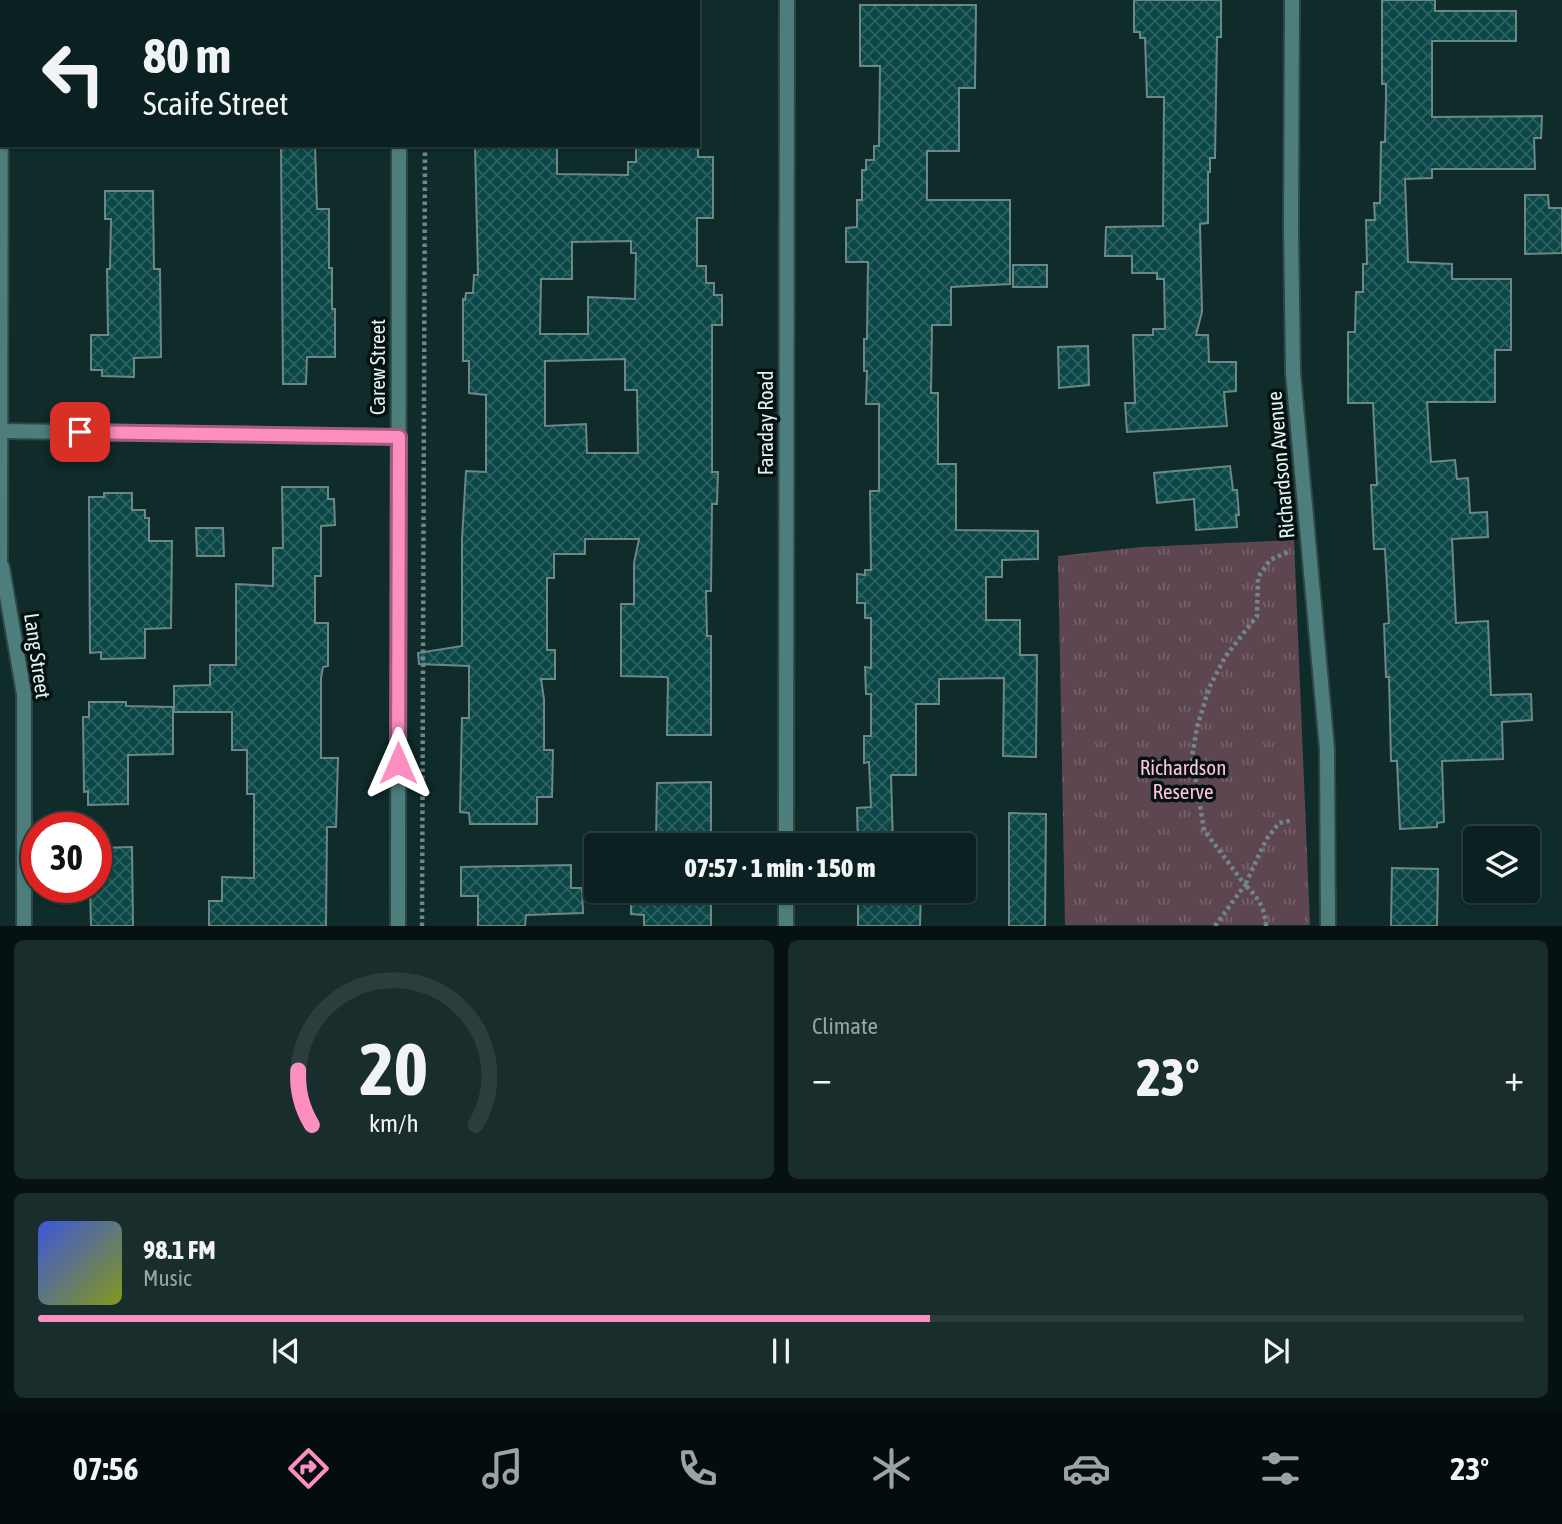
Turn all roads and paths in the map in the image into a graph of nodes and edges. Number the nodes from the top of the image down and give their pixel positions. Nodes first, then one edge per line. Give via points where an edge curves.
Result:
1 (787, 0) edge
2 (1292, 0) edge
3 (1, 147) edge
4 (399, 147) edge
5 (425, 147) edge
6 (1, 431) edge
7 (399, 437) junction
8 (1310, 550) junction
9 (1, 569) edge
10 (1293, 820) dead end
11 (786, 833) edge
12 (1245, 885) junction
13 (786, 903) edge
14 (24, 926) edge
15 (398, 926) edge
16 (422, 926) edge
17 (786, 926) edge
18 (1215, 926) edge
19 (1266, 926) edge
20 (1328, 926) edge

1 - 11 street, Faraday Road
2 - 8 street, Richardson Avenue via 1293,373
3 - 6 street, Lang Street
4 - 7 street, Carew Street
5 - 16 path
6 - 7 street
6 - 9 street, Lang Street
7 - 15 street, Carew Street
8 - 12 path via 1270,560 1258,577 1257,616 1209,688 1197,727 1192,758 1204,830
8 - 20 street, Richardson Avenue via 1327,749
9 - 14 street, Lang Street via 24,694
10 - 12 path via 1279,823 1266,840
12 - 18 path
12 - 19 path via 1263,906
13 - 17 street

